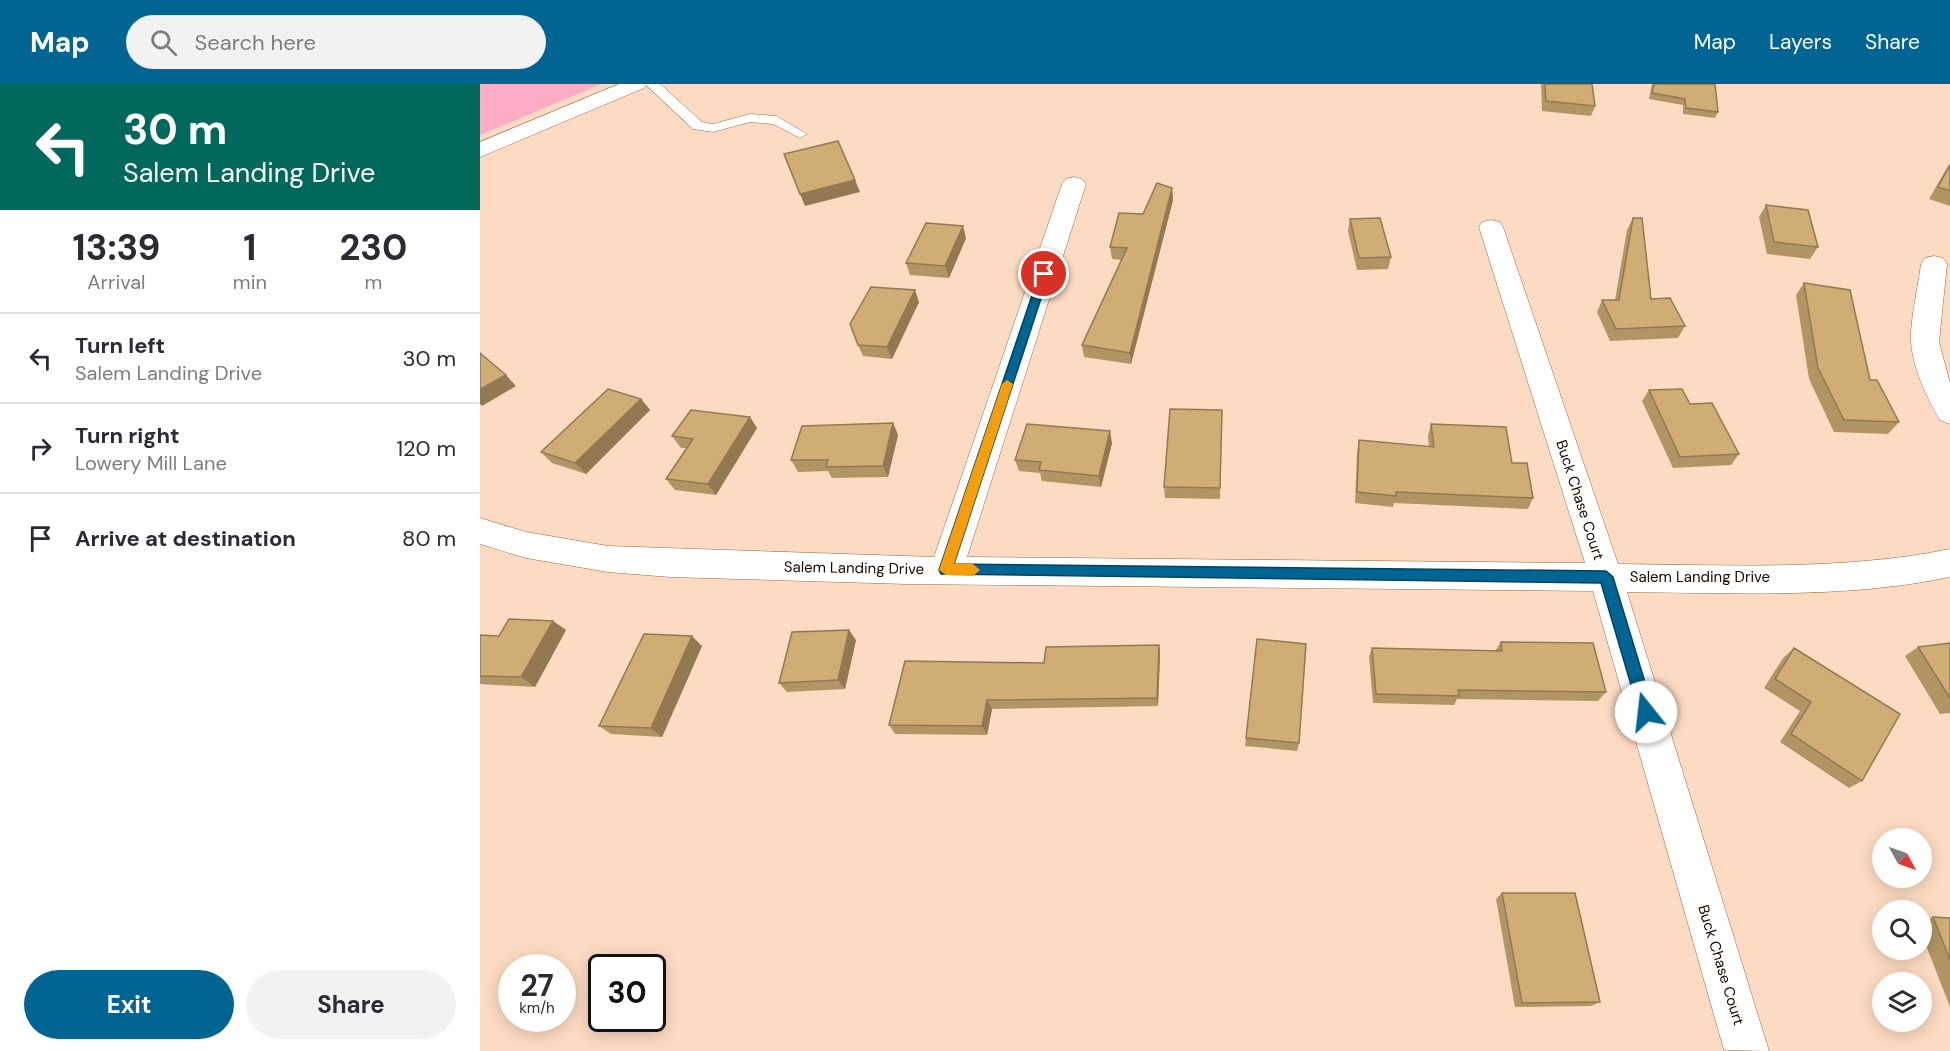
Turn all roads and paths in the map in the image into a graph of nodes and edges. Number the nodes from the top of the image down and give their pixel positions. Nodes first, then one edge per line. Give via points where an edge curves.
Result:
1 (637, 84) edge
2 (652, 84) edge
3 (800, 134) dead end
4 (480, 150) edge
5 (1074, 184) dead end
6 (1491, 227) dead end
7 (1934, 264) dead end
8 (1950, 413) edge
9 (480, 531) edge
10 (1950, 563) edge
11 (946, 570) junction
12 (1606, 577) junction
13 (1747, 1050) edge

1 - 4 street
2 - 3 lane via 698,126 713,128 750,118 776,120
5 - 11 street
6 - 12 street, Buck Chase Court
7 - 8 street via 1925,342 1936,383
9 - 11 street, Salem Landing Drive via 525,545 608,558
10 - 12 street, Salem Landing Drive via 1867,574 1734,579
11 - 12 street, Salem Landing Drive
12 - 13 street, Buck Chase Court

